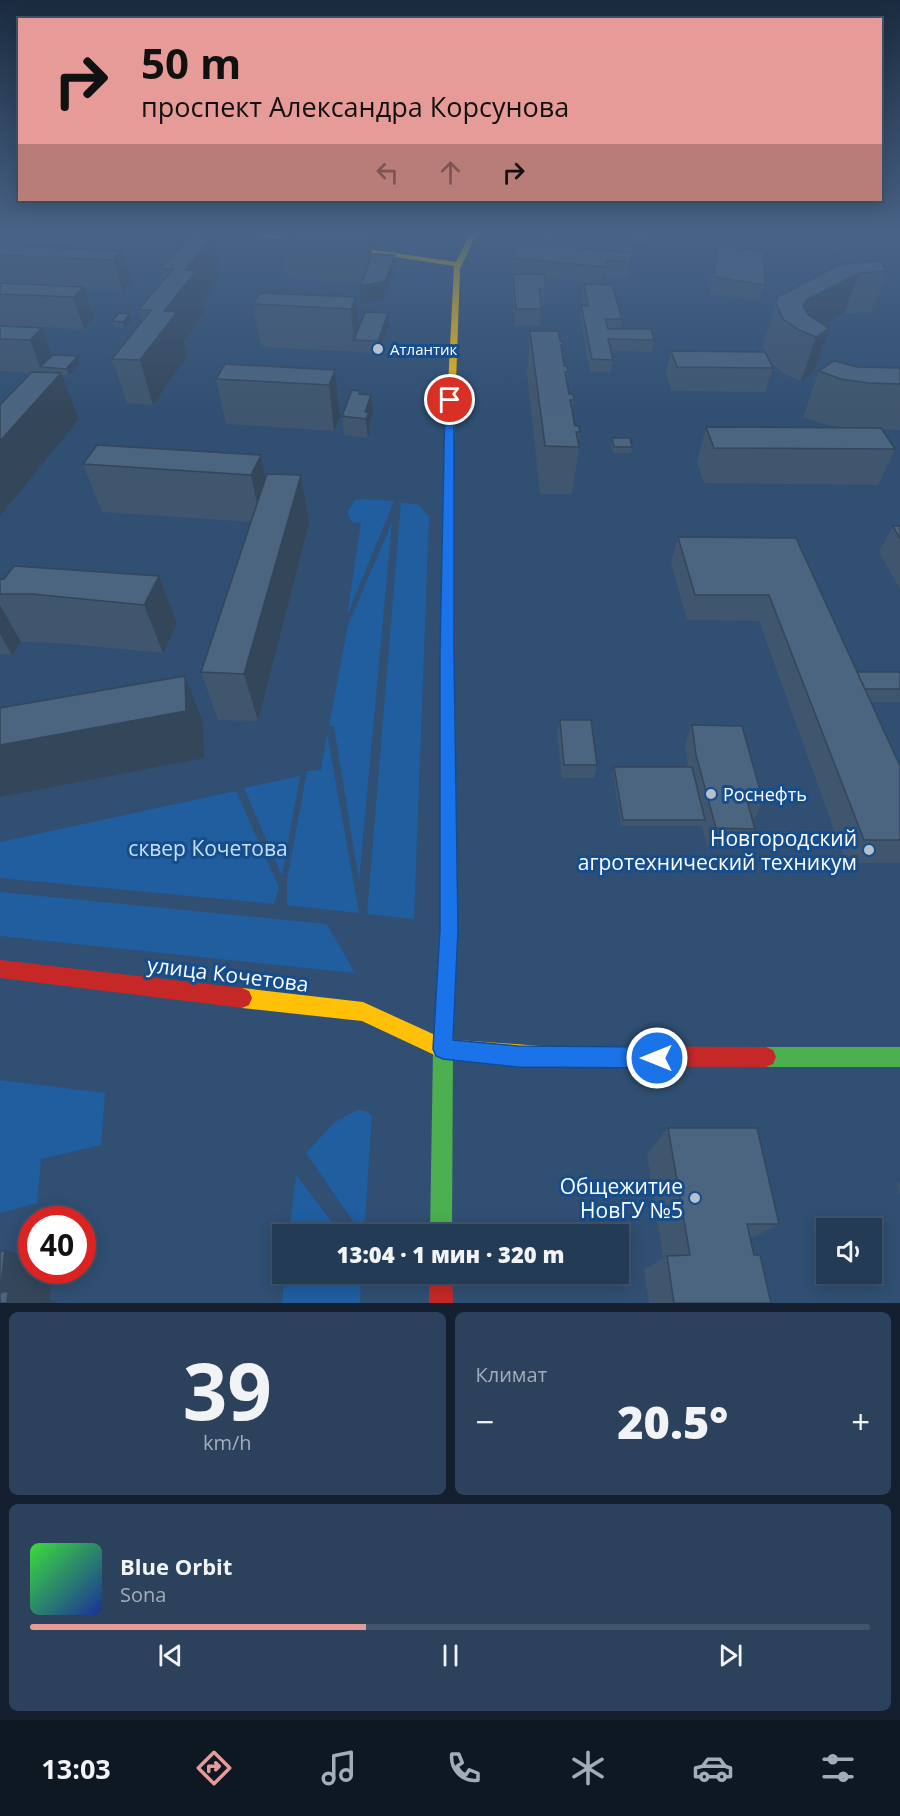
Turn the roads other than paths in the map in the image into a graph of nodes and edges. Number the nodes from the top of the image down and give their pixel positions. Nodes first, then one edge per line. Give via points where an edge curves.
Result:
1 (456, 294) edge
2 (0, 969) edge
3 (443, 1049) junction
4 (900, 1057) edge
5 (441, 1224) edge
6 (441, 1284) edge
7 (441, 1303) edge

1 - 3 street via 447,484 449,929
2 - 3 street, улица Кочетова via 363,1012
3 - 4 street via 540,1057
3 - 5 street
6 - 7 street

